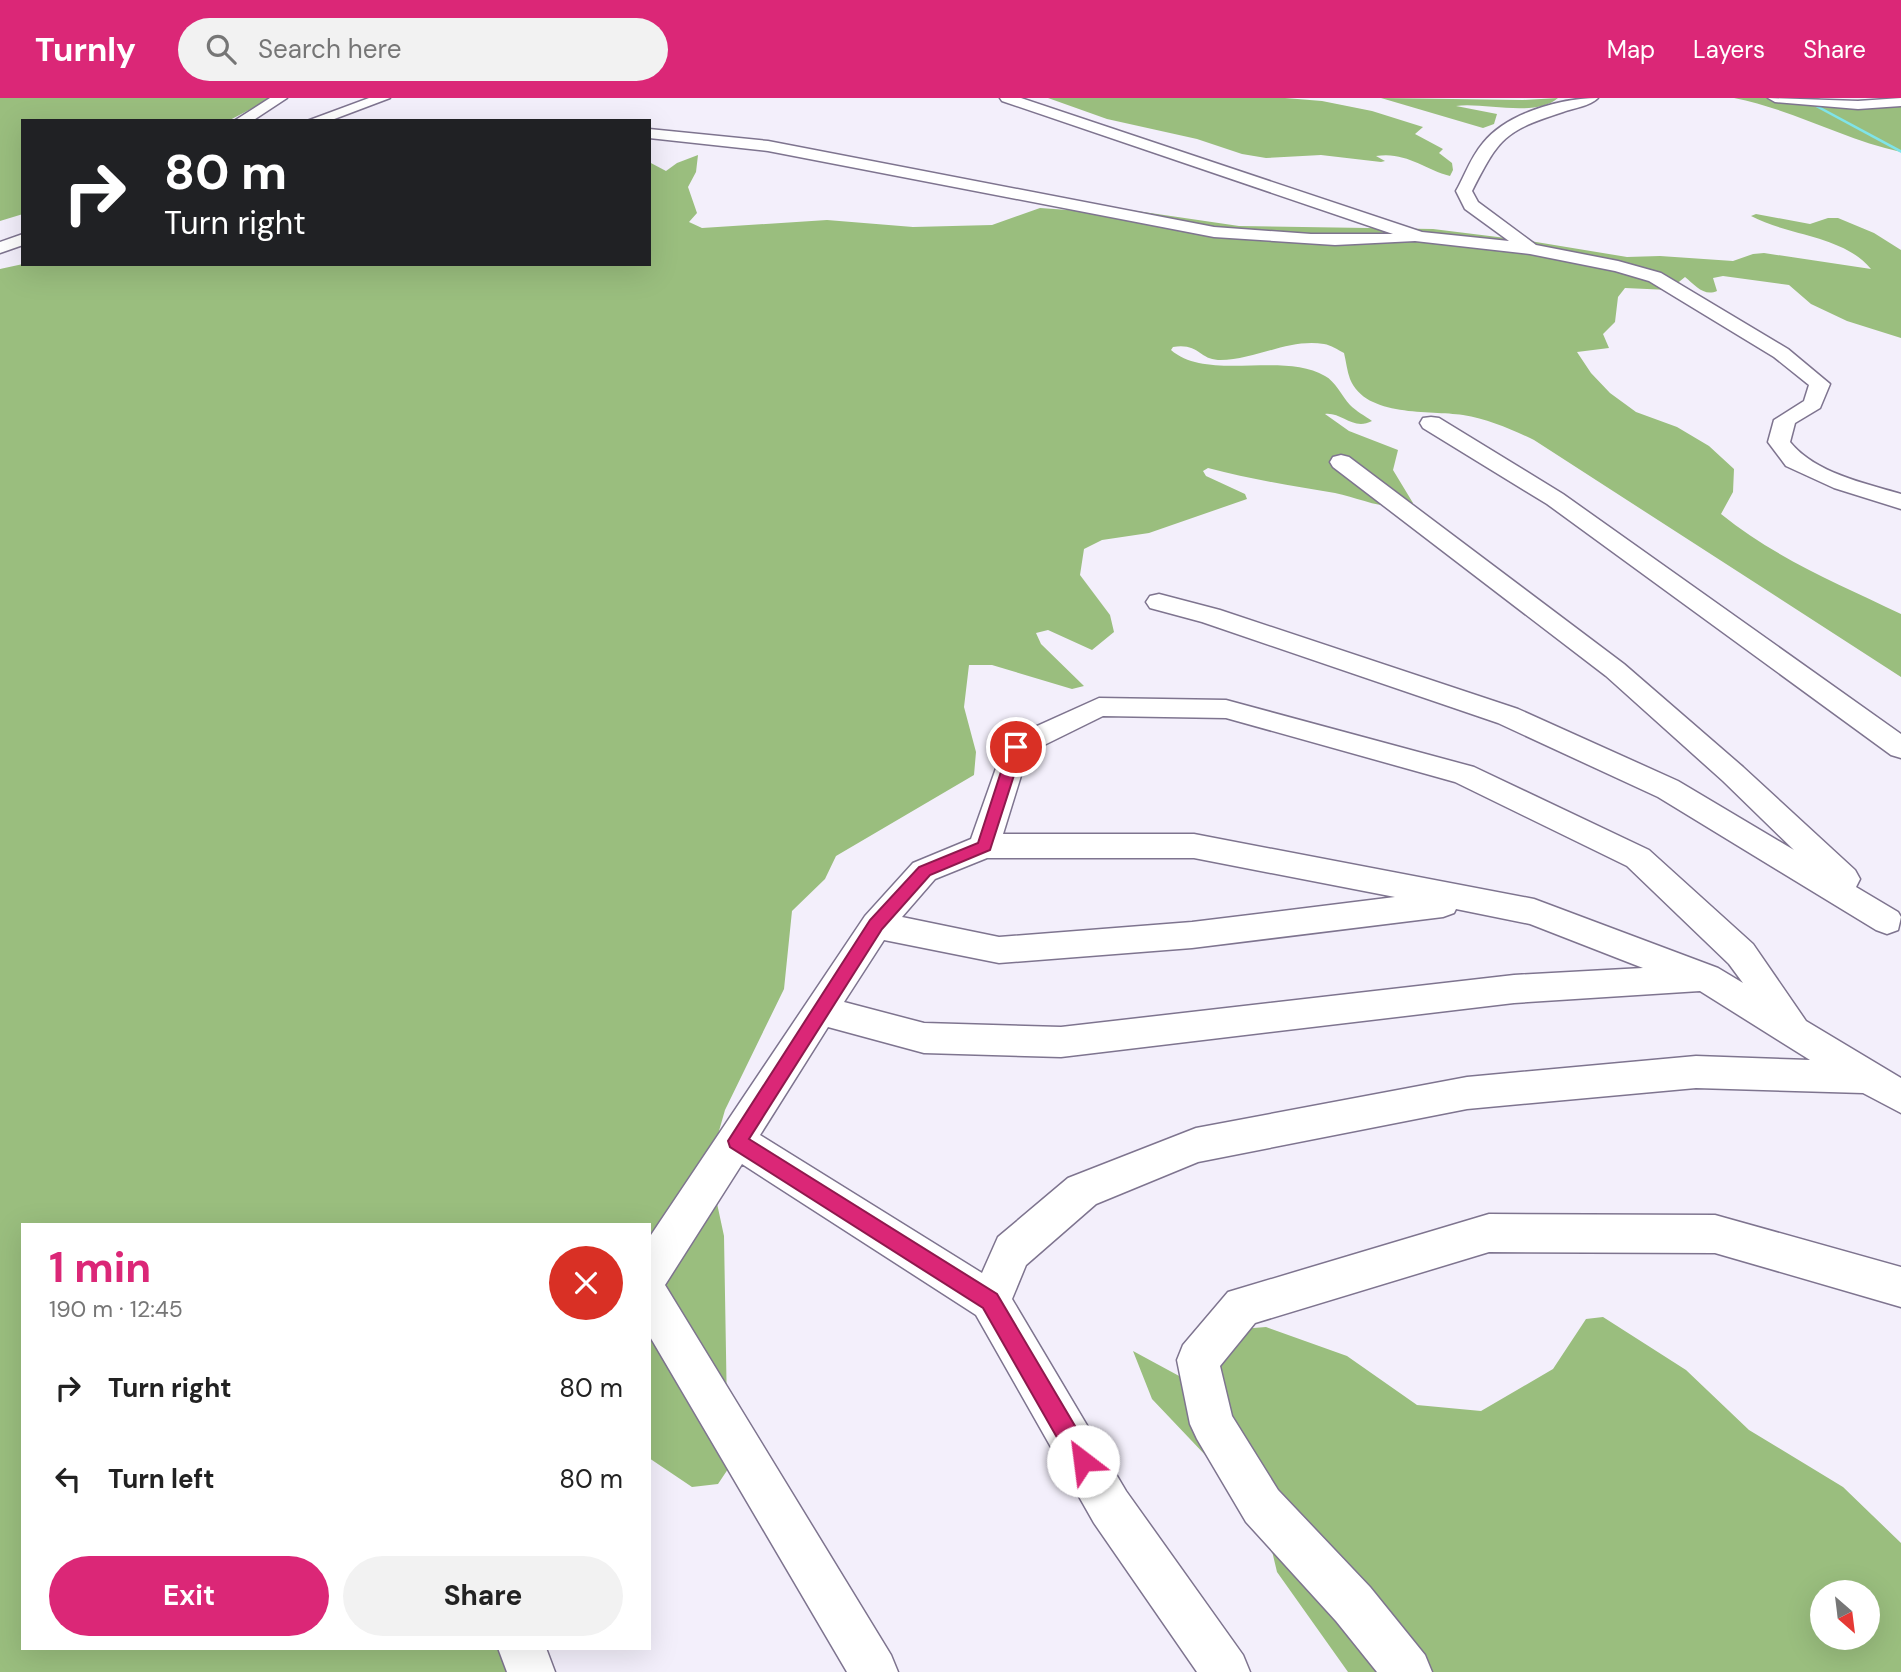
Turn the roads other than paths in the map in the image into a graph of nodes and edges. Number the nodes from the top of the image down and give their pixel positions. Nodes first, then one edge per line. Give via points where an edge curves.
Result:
1 (280, 98) edge
2 (383, 98) edge
3 (1007, 98) edge
4 (1591, 98) edge
5 (1775, 98) edge
6 (1786, 99) edge
7 (1901, 102) edge
8 (244, 119) edge
9 (320, 119) edge
10 (651, 133) edge
11 (1420, 237) junction
12 (21, 240) edge
13 (0, 248) edge
14 (1530, 248) junction
15 (1431, 423) dead end
16 (1341, 462) dead end
17 (1901, 502) edge
18 (1159, 602) dead end
19 (1901, 748) edge
20 (984, 846) junction
21 (1472, 900) junction
22 (876, 925) junction
23 (1894, 929) edge
24 (1706, 978) junction
25 (821, 1011) junction
26 (1797, 1032) junction
27 (1886, 1087) edge
28 (737, 1141) junction
29 (651, 1271) edge
30 (1901, 1287) edge
31 (651, 1299) edge
32 (990, 1301) junction
33 (523, 1650) edge
34 (531, 1672) edge
35 (874, 1672) edge
36 (1226, 1672) edge
37 (1408, 1672) edge

1 - 8 street
2 - 9 street
3 - 11 street
4 - 14 street via 1505,129 1490,144 1464,191 1471,205
5 - 6 street
6 - 7 street via 1858,105
10 - 11 street via 768,146 1214,232 1363,242
11 - 14 street
12 - 13 street
14 - 17 street via 1655,277 1782,353 1821,384 1813,404 1785,420 1779,442 1794,461
15 - 19 street via 1555,499
16 - 23 street via 1615,670 1733,774
18 - 23 street via 1508,716 1668,789
20 - 21 street via 1194,846
20 - 22 street via 924,871
20 - 26 street via 1016,747 1099,707 1226,709 1464,774 1638,859 1741,954
21 - 22 street via 1192,935 999,950
21 - 24 street via 1534,912
22 - 25 street
24 - 25 street via 1514,989 1060,1042 924,1038
24 - 26 street
25 - 28 street
26 - 27 street
27 - 32 street via 1696,1072 1467,1093 1196,1145 1082,1191 1012,1251
28 - 29 street
28 - 32 street
30 - 37 street via 1715,1234 1489,1233 1242,1306 1198,1360 1212,1423 1262,1506 1353,1604
31 - 35 street
32 - 36 street via 1110,1507
33 - 34 street

